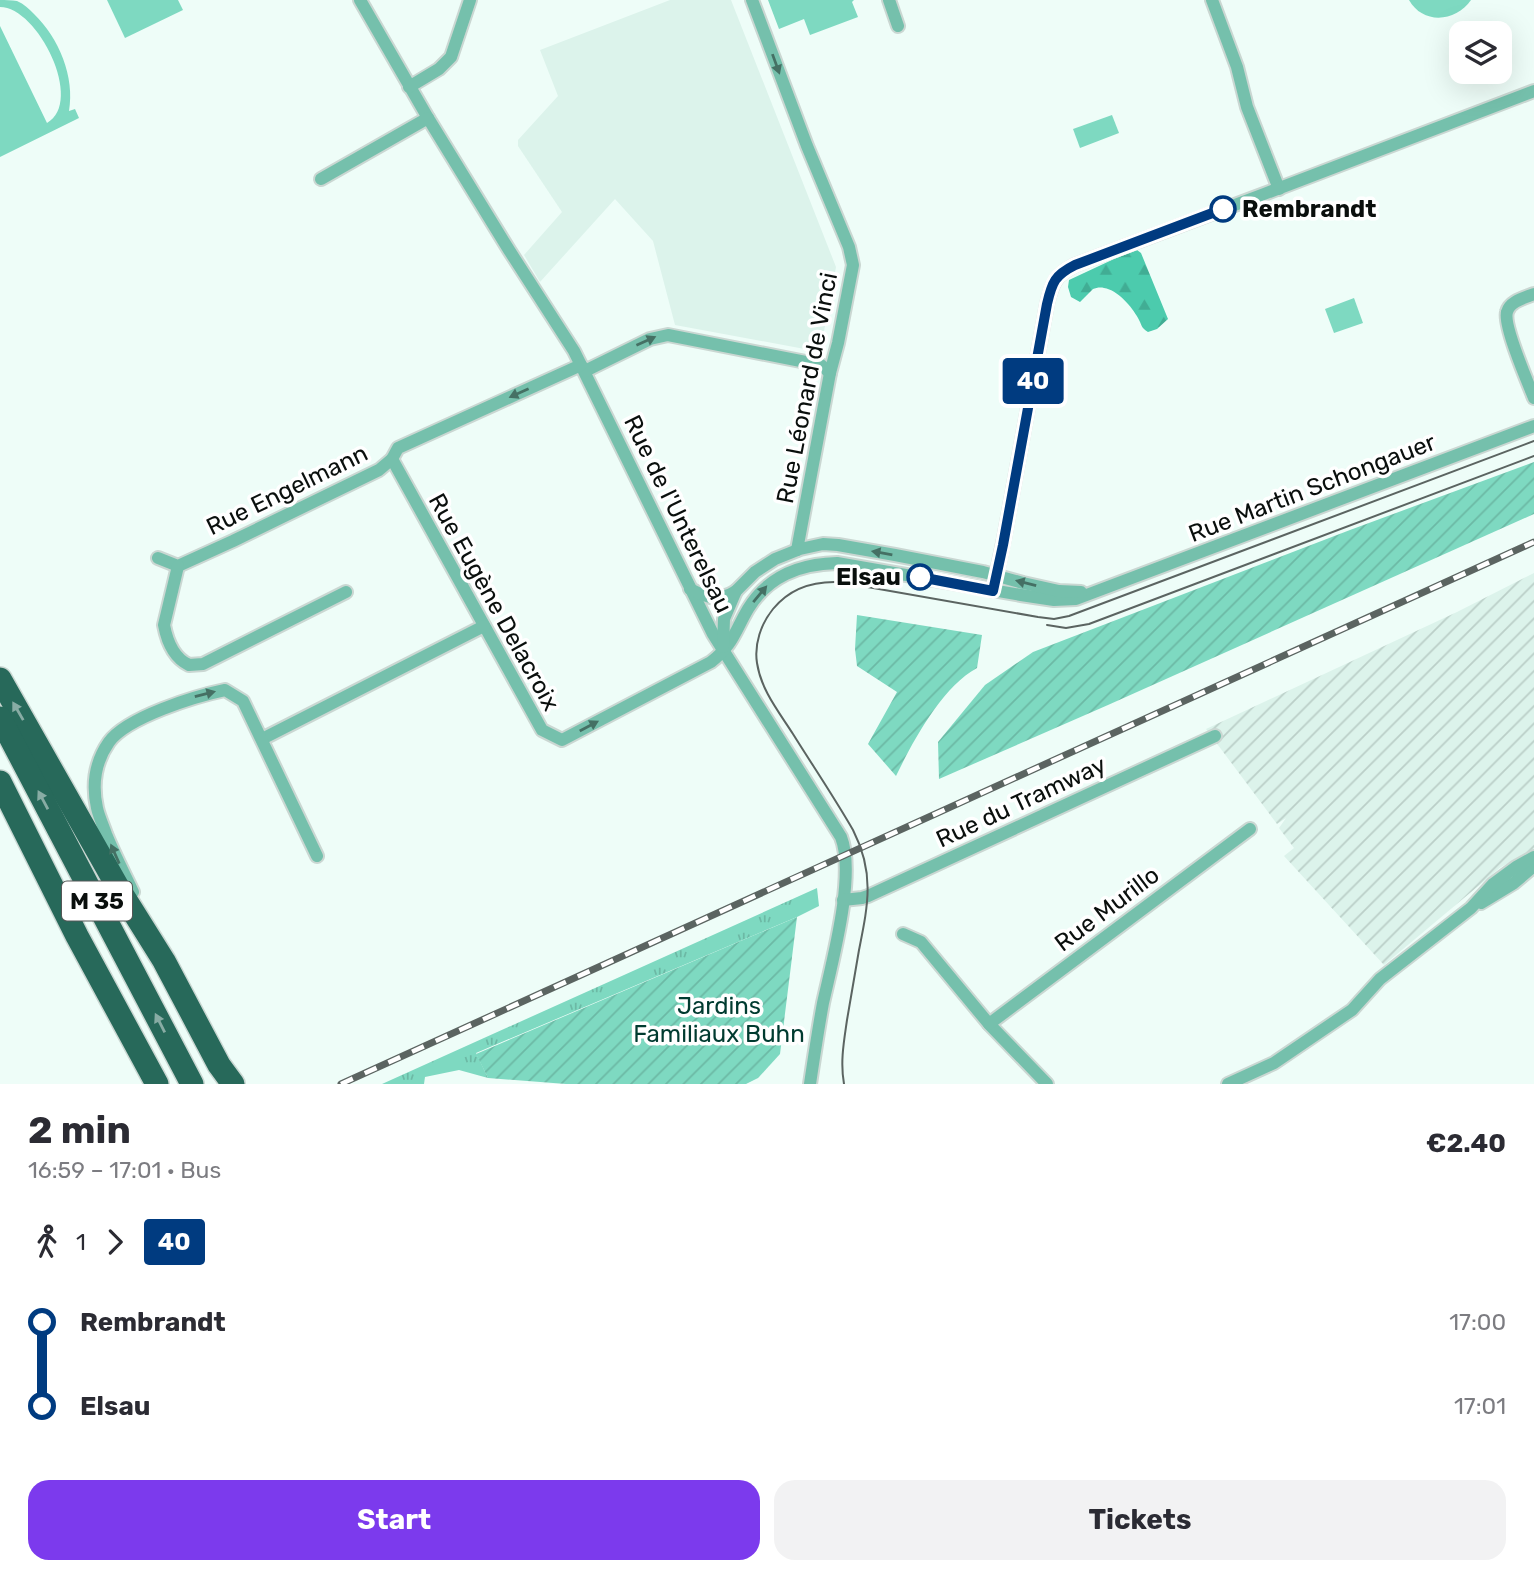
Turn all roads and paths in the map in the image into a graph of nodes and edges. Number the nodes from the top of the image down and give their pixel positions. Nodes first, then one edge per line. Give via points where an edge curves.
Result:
1 (360, 0) edge
2 (470, 0) edge
3 (752, 0) edge
4 (889, 0) edge
5 (1212, 0) edge
6 (898, 26) dead end
7 (409, 87) junction
8 (1534, 91) edge
9 (428, 118) junction
10 (321, 179) dead end
11 (1279, 189) junction
12 (1534, 294) edge
13 (583, 368) junction
14 (830, 373) junction
15 (1534, 398) edge
16 (1534, 426) edge
17 (391, 459) junction
18 (797, 550) junction
19 (158, 558) dead end
20 (178, 566) junction
21 (997, 575) junction
22 (690, 589) junction
23 (1104, 589) junction
24 (736, 591) junction
25 (993, 591) junction
26 (346, 592) dead end
27 (484, 626) junction
28 (723, 651) junction
29 (0, 679) edge
30 (0, 718) edge
31 (1215, 736) dead end
32 (262, 739) junction
33 (0, 782) edge
34 (1251, 829) dead end
35 (317, 856) dead end
36 (1534, 857) edge
37 (1534, 866) edge
38 (844, 900) junction
39 (1471, 908) junction
40 (903, 934) dead end
41 (164, 961) junction
42 (101, 979) junction
43 (989, 1024) junction
44 (810, 1080) edge
45 (152, 1084) edge
46 (157, 1084) edge
47 (192, 1084) edge
48 (233, 1084) edge
49 (1047, 1084) edge
50 (1228, 1084) edge

1 - 7 street, Rue de l'Unterelsau
2 - 7 street via 450,57
3 -> 14 street, Rue Léonard de Vinci via 853,265
4 - 6 street
5 - 11 street
7 - 9 street, Rue de l'Unterelsau
8 - 11 street
9 - 10 street
9 - 13 street, Rue de l'Unterelsau
11 - 21 street via 1075,265 1052,284
12 - 15 street via 1513,304 1506,315
13 -> 14 street, Rue Engelmann via 668,335 821,365
13 -> 17 street, Rue Engelmann via 398,448
13 - 22 street, Rue de l'Unterelsau
14 - 18 street, Rue Léonard de Vinci
16 - 23 street, Rue Martin Schongauer
17 - 20 street, Rue Engelmann via 379,470
17 - 27 street, Rue Eugène Delacroix
21 -> 18 street, Rue Martin Schongauer via 831,544
18 - 24 street, Rue Martin Schongauer via 765,564
19 - 20 street
20 - 26 street via 164,625 177,656 189,665 203,664
23 -> 21 street, Rue Martin Schongauer via 1073,593
21 - 25 street
22 - 24 street via 719,598
22 - 28 street, Rue de l'Unterelsau
23 - 25 street, Rue Martin Schongauer via 1065,600
24 - 28 street, Rue Martin Schongauer via 724,620
28 -> 25 street, Rue Martin Schongauer via 761,592 801,567 836,563
27 -> 28 street, Rue Eugène Delacroix via 542,730 562,740
27 - 32 street
28 - 38 street, Rue de l'Unterelsau via 841,837 846,851
41 -> 29 highway
47 -> 30 highway, M 35
31 - 38 street, Rue du Tramway via 869,896
32 - 35 street
41 -> 32 street via 97,811 94,785 100,759 111,740 131,724 172,705 225,690 243,701
33 - 42 highway, M 35
34 - 43 street, Rue Murillo
36 - 39 street via 1493,884
37 - 39 street
38 - 44 street, Rue de l'Unterelsau
39 - 50 street via 1380,979 1338,1020 1274,1063
40 - 43 street via 920,942
41 - 48 highway
42 - 45 highway
42 - 46 highway, M 35
43 - 49 street

